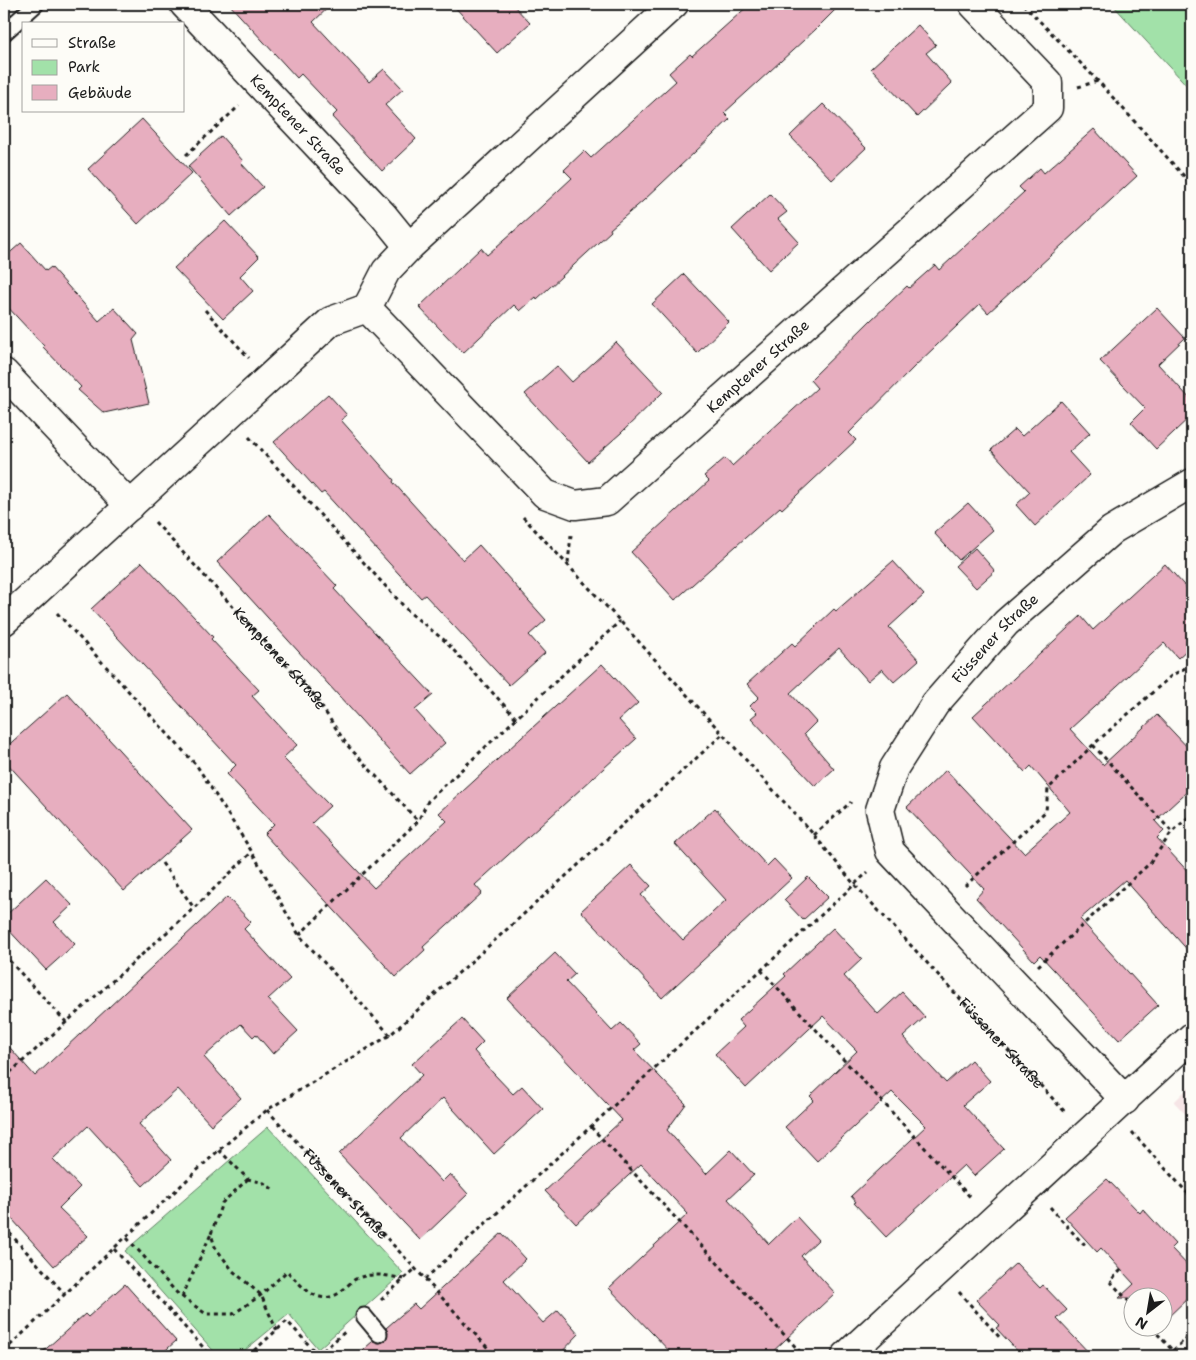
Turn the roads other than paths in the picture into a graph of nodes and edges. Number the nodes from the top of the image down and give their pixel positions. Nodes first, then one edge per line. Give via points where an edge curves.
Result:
1 (36, 4) edge
2 (184, 4) edge
3 (672, 4) edge
4 (973, 4) edge
5 (4, 33) edge
6 (409, 247) junction
7 (367, 308) junction
8 (4, 373) edge
9 (1192, 484) edge
10 (133, 504) junction
11 (4, 621) edge
12 (1192, 1037) edge
13 (1119, 1106) junction
14 (364, 1316) dead end
15 (379, 1334) dead end
16 (846, 1356) edge

1 - 5 lane
2 - 6 street, Kemptener Straße via 383,215
3 - 6 street
4 - 7 street, Kemptener Straße via 1048,83 1048,108 607,501 575,505 545,494
6 - 7 street via 386,271
7 - 10 street via 331,321
8 - 10 street
9 - 13 street, Füssener Straße via 1112,530 1006,623 935,704 894,768 880,810 890,851 1017,986
10 - 11 street
12 - 13 street
13 - 16 street
14 - 15 lane

